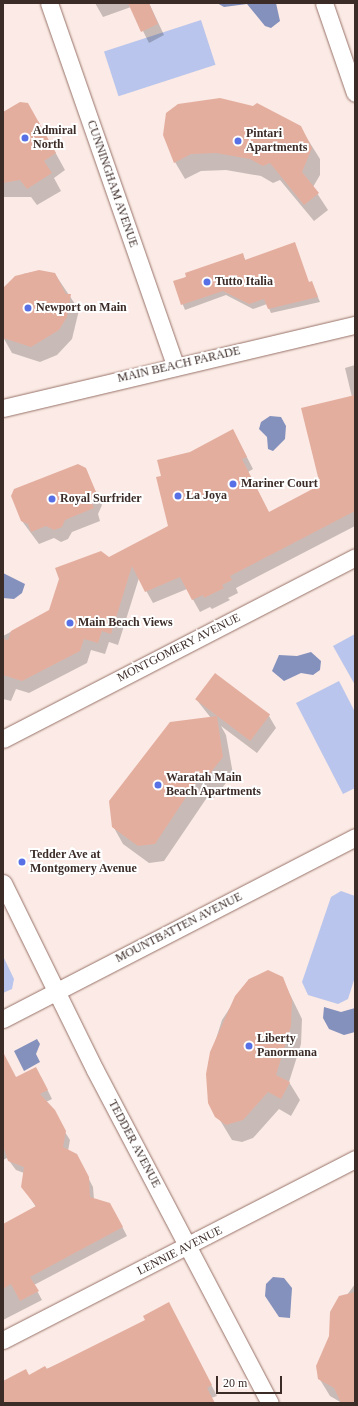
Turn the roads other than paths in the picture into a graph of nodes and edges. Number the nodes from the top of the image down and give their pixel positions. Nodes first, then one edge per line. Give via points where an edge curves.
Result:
1 (49, 3) edge
2 (324, 3) edge
3 (355, 93) edge
4 (355, 325) edge
5 (175, 365) junction
6 (3, 408) edge
7 (355, 557) edge
8 (3, 739) edge
9 (355, 837) edge
10 (3, 883) edge
11 (58, 992) junction
12 (3, 1019) edge
13 (355, 1160) edge
14 (188, 1247) junction
15 (3, 1340) edge
16 (270, 1403) edge

1 - 5 street, CUNNINGHAM AVENUE
2 - 3 street
4 - 5 street, MAIN BEACH PARADE
5 - 6 street, MAIN BEACH PARADE
7 - 8 street, MONTGOMERY AVENUE
9 - 11 street, MOUNTBATTEN AVENUE
10 - 11 street, TEDDER AVENUE
11 - 12 street, MOUNTBATTEN AVENUE
11 - 14 street, TEDDER AVENUE
13 - 14 street, LENNIE AVENUE
14 - 15 street, LENNIE AVENUE
14 - 16 street, TEDDER AVENUE

